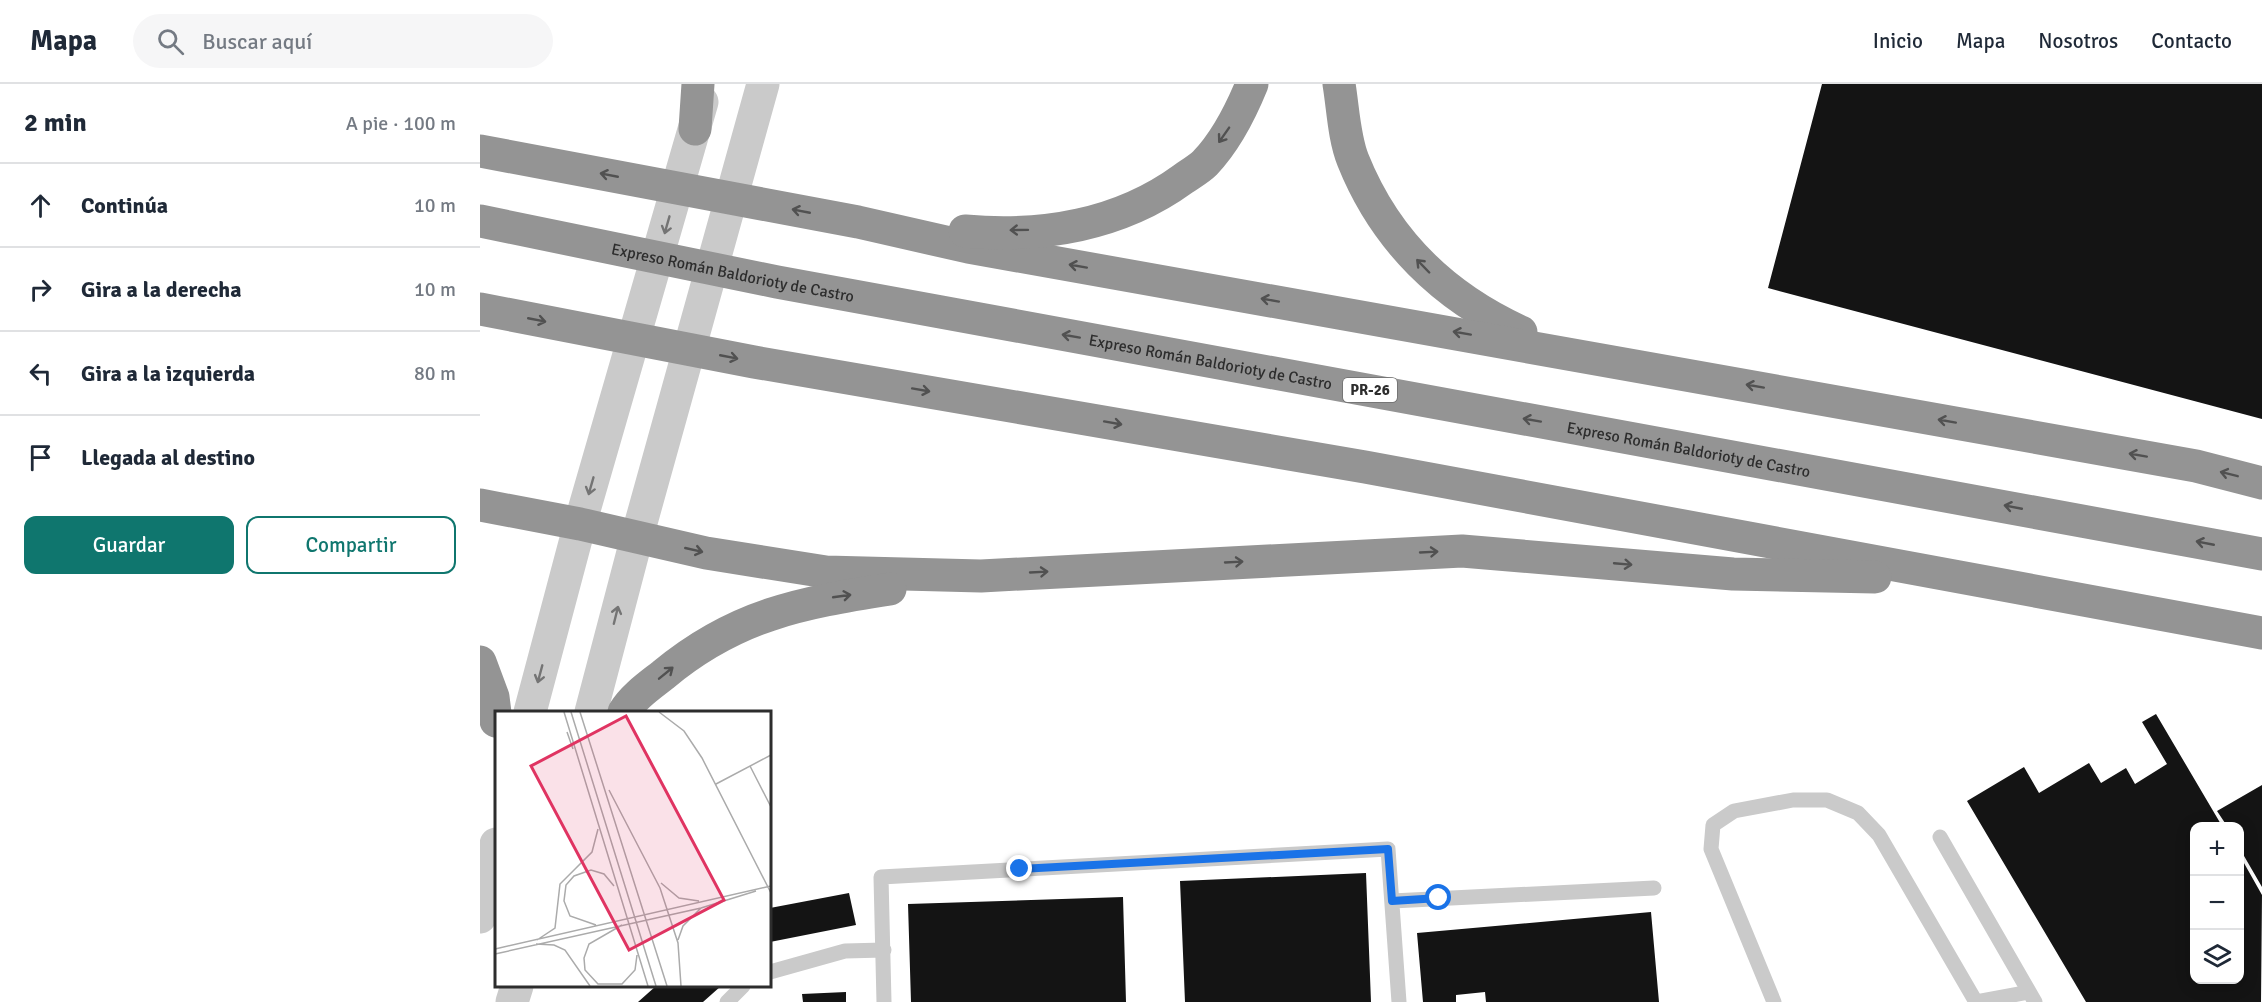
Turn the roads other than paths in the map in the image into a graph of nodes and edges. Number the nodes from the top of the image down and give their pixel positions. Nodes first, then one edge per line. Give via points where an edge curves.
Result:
1 (698, 84) edge
2 (707, 84) edge
3 (763, 84) edge
4 (1252, 84) edge
5 (1339, 84) edge
6 (695, 129) junction
7 (480, 151) edge
8 (480, 221) edge
9 (858, 222) junction
10 (480, 309) edge
11 (1561, 351) junction
12 (2262, 483) edge
13 (480, 505) edge
14 (580, 524) junction
15 (637, 537) junction
16 (2262, 554) edge
17 (981, 576) junction
18 (1972, 579) junction
19 (2262, 633) edge
20 (480, 662) edge
21 (530, 711) edge
22 (591, 711) edge
23 (625, 711) edge
24 (495, 713) edge
25 (1940, 837) dead end
26 (495, 849) edge
27 (1654, 888) dead end
28 (1392, 901) junction
29 (480, 917) edge
30 (884, 950) junction
31 (771, 972) edge
32 (517, 987) edge
33 (742, 987) edge
34 (2032, 997) edge
35 (512, 1002) edge
36 (727, 1002) edge
37 (884, 1002) edge
38 (1399, 1002) edge
39 (1774, 1002) edge
40 (1975, 1002) edge

1 - 6 highway
2 - 6 street
3 - 15 street
4 -> 9 highway via 1239,115 1205,163 1158,198 1116,217 1059,230 972,232
11 -> 5 highway via 1485,316 1455,295 1400,240 1353,159
6 -> 14 street
9 -> 7 highway
16 -> 8 highway, Expreso Román Baldorioty de Castro / PR-26 via 777,282
11 -> 9 highway via 968,247
10 -> 18 highway via 754,362 1365,466
12 -> 11 highway via 2196,466
13 - 14 highway
14 - 15 highway
14 -> 21 street
15 -> 17 highway via 706,553 826,572
22 -> 15 street
17 -> 18 highway via 1462,551 1733,574
23 -> 17 highway via 629,703 710,641 782,609 815,600
18 - 19 highway
20 - 24 highway
25 - 34 lane
26 - 29 street
27 - 28 lane
28 - 30 lane via 1388,849 881,877
28 - 38 lane
30 - 31 lane via 845,951
30 - 37 lane
32 - 35 street
33 - 36 lane
34 - 40 lane
39 - 40 lane via 1711,849 1713,825 1734,811 1793,800 1827,800 1858,813 1879,835

